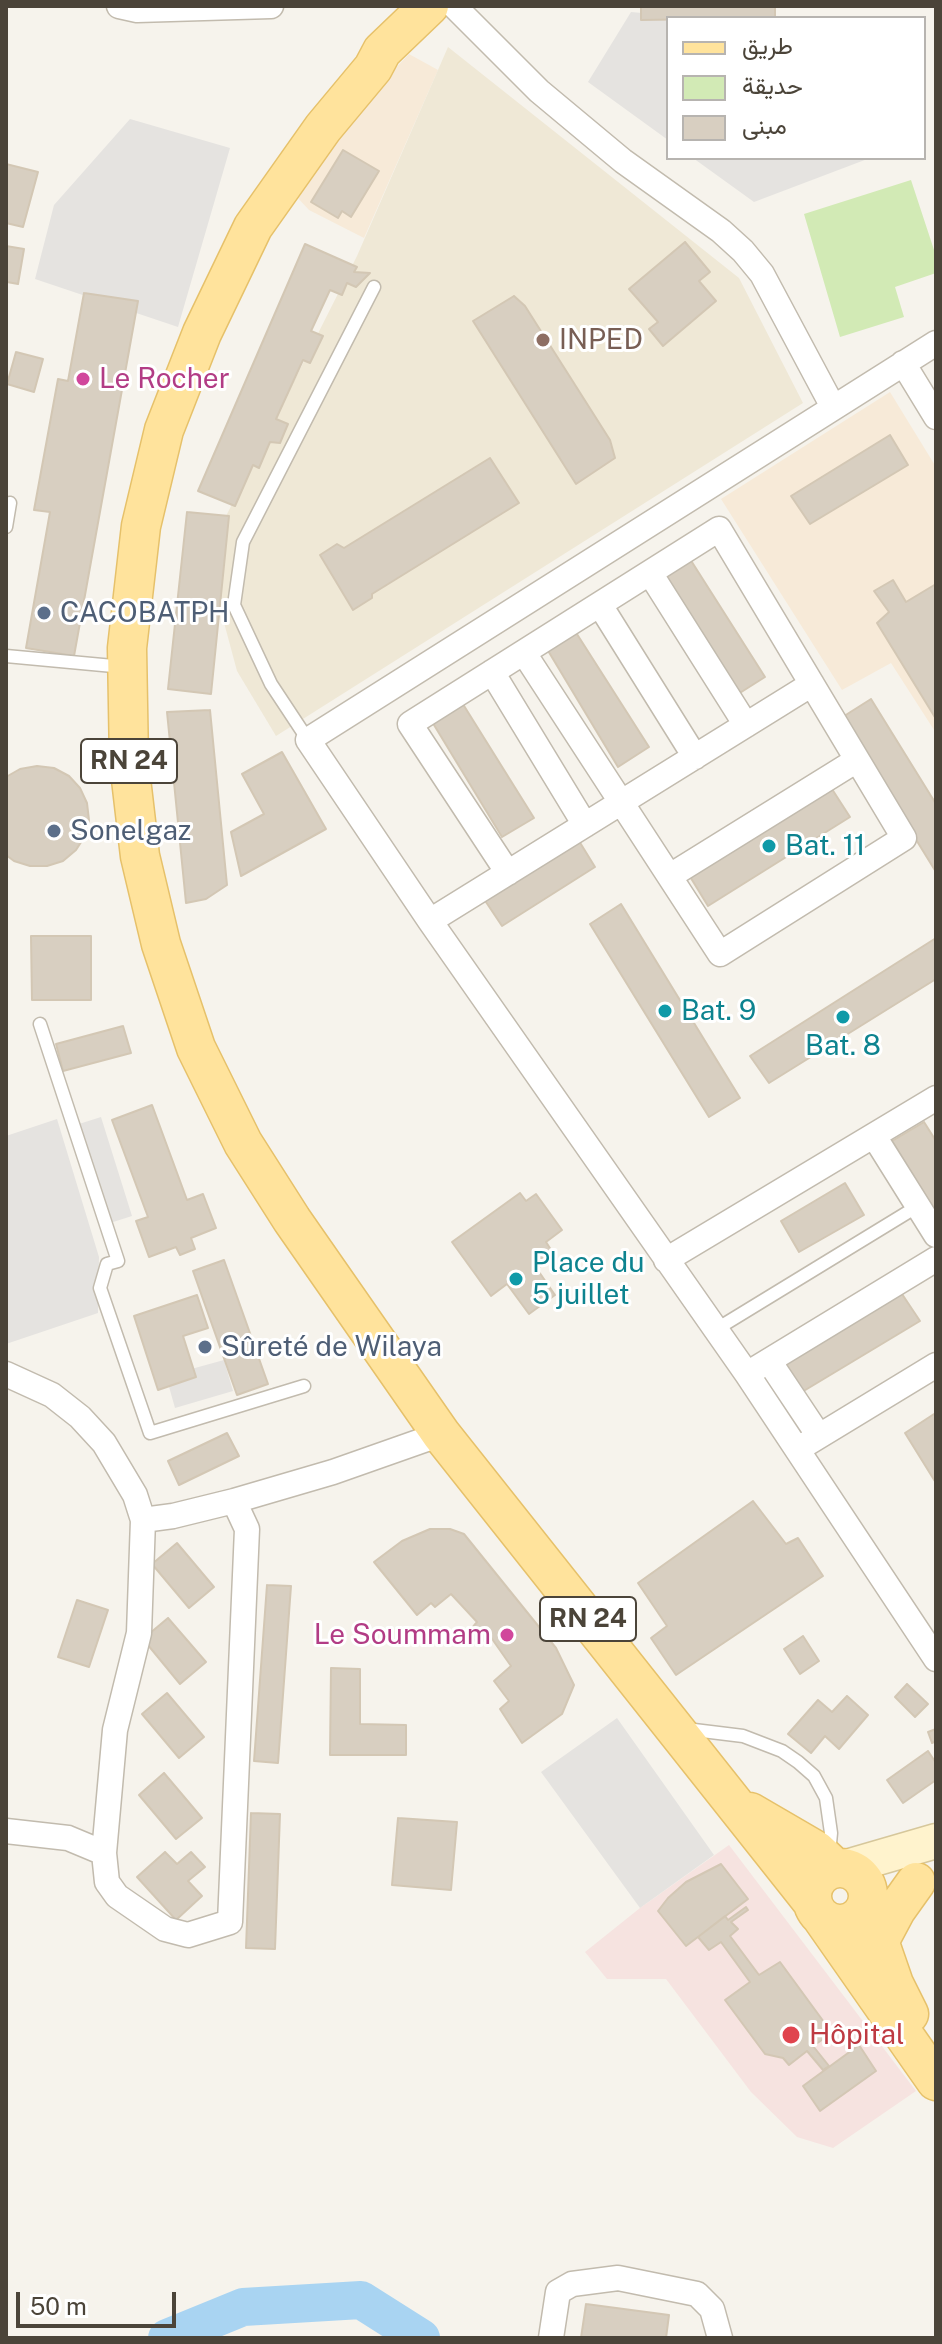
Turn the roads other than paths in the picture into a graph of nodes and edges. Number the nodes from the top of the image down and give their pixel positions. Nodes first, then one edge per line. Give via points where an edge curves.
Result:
1 (119, 6) edge
2 (271, 6) edge
3 (447, 6) edge
4 (374, 287) dead end
5 (936, 343) edge
6 (903, 363) junction
7 (833, 407) junction
8 (936, 417) edge
9 (10, 503) dead end
10 (6, 527) edge
11 (650, 573) junction
12 (600, 605) junction
13 (524, 653) junction
14 (6, 656) edge
15 (127, 668) junction
16 (492, 672) junction
17 (812, 684) junction
18 (746, 725) junction
19 (308, 740) junction
20 (695, 757) junction
21 (857, 760) junction
22 (622, 802) junction
23 (585, 825) junction
24 (508, 873) junction
25 (670, 876) junction
26 (430, 921) junction
27 (40, 1024) dead end
28 (936, 1098) edge
29 (874, 1136) junction
30 (918, 1206) junction
31 (936, 1235) edge
32 (936, 1259) edge
33 (666, 1260) junction
34 (715, 1330) junction
35 (769, 1361) junction
36 (936, 1365) edge
37 (6, 1374) edge
38 (747, 1374) junction
39 (304, 1386) dead end
40 (441, 1434) junction
41 (819, 1436) junction
42 (798, 1449) junction
43 (234, 1501) junction
44 (143, 1520) junction
45 (936, 1659) edge
46 (675, 1728) junction
47 (733, 1804) junction
48 (6, 1831) edge
49 (936, 1841) edge
50 (104, 1853) junction
51 (836, 1866) junction
52 (926, 1877) edge
53 (867, 1903) junction
54 (817, 1911) junction
55 (880, 1940) junction
56 (936, 2052) edge
57 (936, 2081) edge
58 (551, 2338) edge
59 (720, 2338) edge

1 - 2 street
3 - 7 street via 623,161 743,251 762,274
3 - 15 main road, RN 24 via 373,68 253,227 202,333 164,430 141,526
4 - 19 lane via 243,542 234,605 271,684
5 - 6 street
6 - 7 street
6 - 8 street
7 - 19 street
9 - 10 lane
11 - 12 street
11 - 17 street via 719,529
11 - 18 street
12 - 13 street
12 - 20 street
13 - 16 street
13 - 22 street
14 - 15 lane
15 - 40 main road, RN 24 via 129,762 140,856 161,944 196,1048 243,1143
16 - 23 street
16 - 24 street via 410,724
17 - 18 street
17 - 21 street
18 - 20 street
19 - 26 street
20 - 22 street
21 - 25 street
21 - 25 street via 904,838 720,954
22 - 23 street
22 - 25 street
23 - 24 street
24 - 26 street
26 - 33 street
27 - 39 lane via 118,1261 107,1264 100,1288 150,1433
28 - 29 street
29 - 30 street
29 - 33 street
30 - 31 street
30 - 34 lane
32 - 35 street
33 - 34 street
34 - 38 street
35 - 38 street
35 - 41 street
36 - 41 street
37 - 44 street via 52,1395 80,1417 104,1443 135,1495
38 - 42 street
40 - 43 street
40 - 46 main road, RN 24
41 - 42 street
42 - 45 street
43 - 44 street
43 - 50 street via 247,1529 230,1922 188,1935 165,1929 117,1896 107,1882
44 - 50 street via 139,1633 115,1730
46 - 47 main road, RN 24
46 - 51 lane via 743,1736 798,1762 814,1776 826,1798
47 - 51 main road, RN 24 via 782,1828
47 - 54 main road, RN 24
48 - 50 street via 68,1838
49 - 51 main road
51 - 53 main road via 862,1879
51 - 54 main road via 819,1878 812,1894
52 - 53 main road
52 - 55 main road via 896,1910
53 - 54 main road via 848,1923 839,1924
53 - 55 main road
54 - 57 main road, RN 24
55 - 56 main road via 905,2007
58 - 59 street via 558,2292 572,2284 618,2278 697,2294 712,2309

